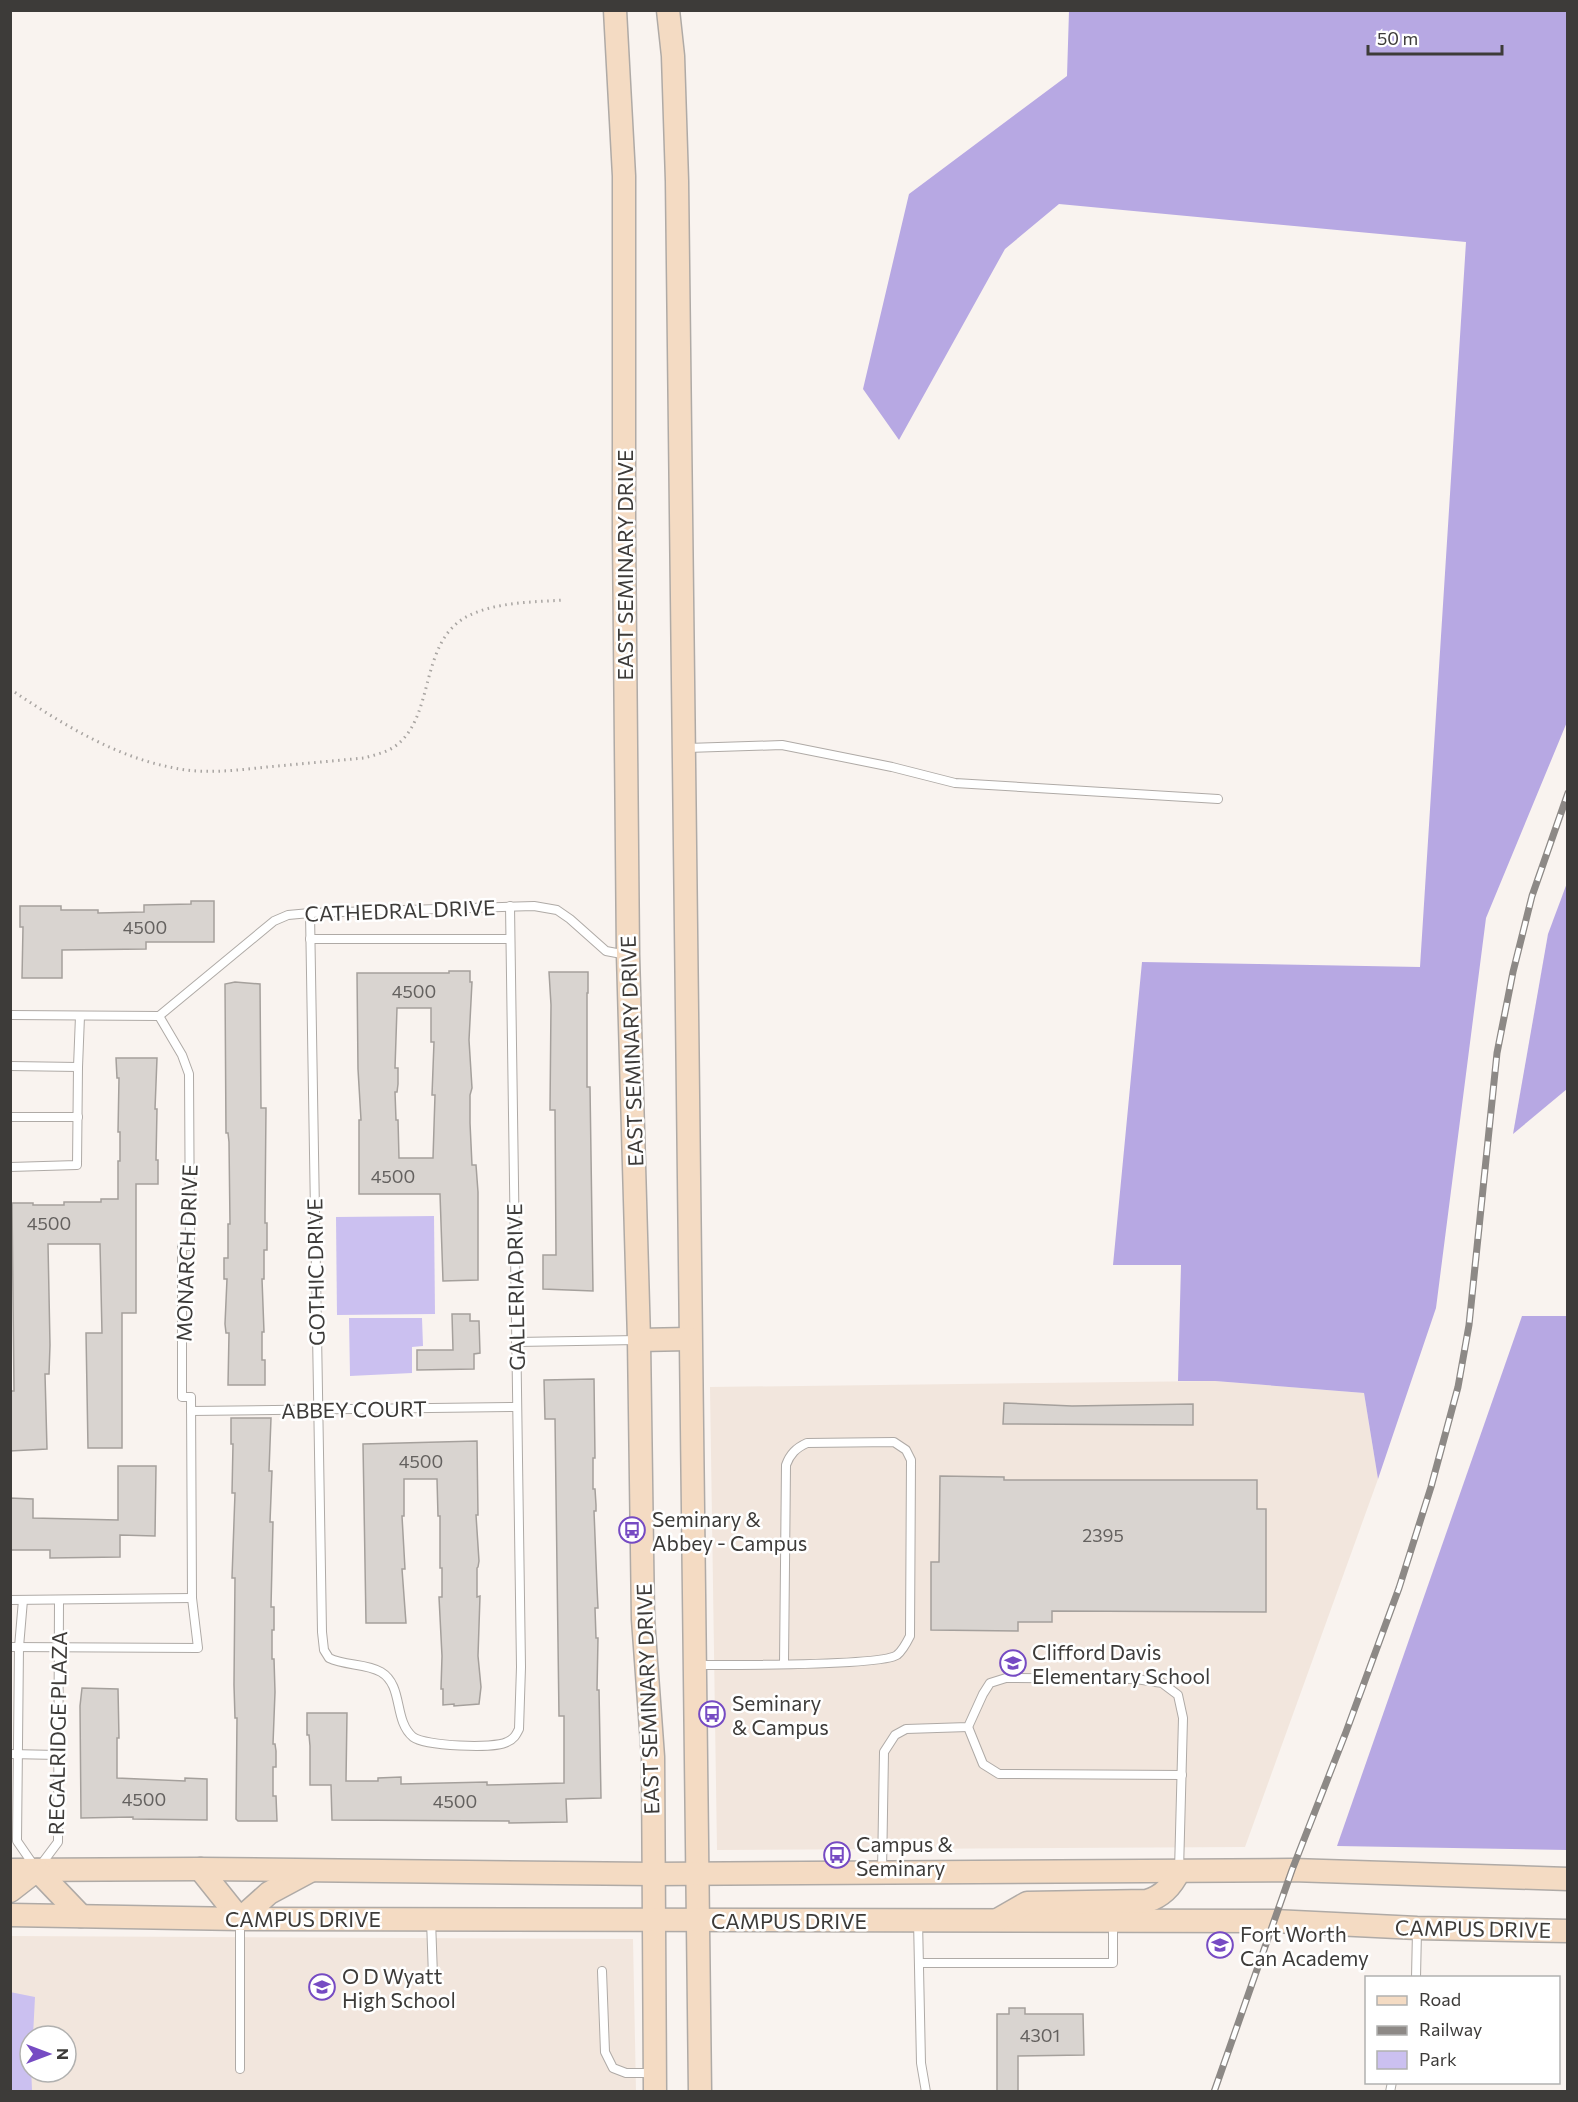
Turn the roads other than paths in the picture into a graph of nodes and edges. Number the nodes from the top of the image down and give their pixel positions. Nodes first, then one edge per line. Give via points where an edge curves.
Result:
1 (615, 10) edge
2 (668, 10) edge
3 (683, 748) junction
4 (1218, 799) dead end
5 (510, 906) junction
6 (310, 913) junction
7 (310, 939) junction
8 (510, 939) junction
9 (628, 955) junction
10 (10, 1015) edge
11 (80, 1016) junction
12 (159, 1016) junction
13 (10, 1066) edge
14 (78, 1067) junction
15 (10, 1117) edge
16 (78, 1118) junction
17 (10, 1167) edge
18 (689, 1339) junction
19 (639, 1340) junction
20 (516, 1342) junction
21 (516, 1407) junction
22 (317, 1409) junction
23 (191, 1411) junction
24 (192, 1598) junction
25 (10, 1600) edge
26 (23, 1600) junction
27 (59, 1600) junction
28 (322, 1632) joint
29 (15, 1647) edge
30 (59, 1647) junction
31 (784, 1664) junction
32 (694, 1665) junction
33 (968, 1727) junction
34 (14, 1754) edge
35 (58, 1755) junction
36 (1182, 1775) junction
37 (200, 1869) junction
38 (10, 1870) edge
39 (37, 1870) junction
40 (312, 1870) junction
41 (1179, 1871) junction
42 (696, 1873) junction
43 (882, 1873) junction
44 (653, 1874) junction
45 (1568, 1879) edge
46 (10, 1891) edge
47 (10, 1915) edge
48 (81, 1916) junction
49 (240, 1919) junction
50 (430, 1919) junction
51 (653, 1919) junction
52 (697, 1919) junction
53 (918, 1920) junction
54 (998, 1920) junction
55 (1113, 1920) junction
56 (1417, 1928) junction
57 (1568, 1930) edge
58 (919, 1963) junction
59 (602, 1971) dead end
60 (433, 1976) dead end
61 (1416, 1976) edge
62 (240, 2070) dead end
63 (655, 2082) edge
64 (700, 2091) edge
65 (926, 2091) edge

1 - 9 main road, EAST SEMINARY DRIVE via 624,176
2 - 3 main road via 677,181
3 - 4 lane via 782,745 892,766 955,783
3 - 18 main road
5 - 6 lane, CATHEDRAL DRIVE
5 - 8 lane, GALLERIA DRIVE
5 - 9 lane, CATHEDRAL DRIVE via 557,910 606,951
6 - 7 lane, GOTHIC DRIVE
6 - 12 lane, CATHEDRAL DRIVE via 274,921
7 - 8 lane
7 - 22 lane, GOTHIC DRIVE
8 - 20 lane, GALLERIA DRIVE
9 - 19 main road, EAST SEMINARY DRIVE
10 - 11 lane
11 - 12 lane
11 - 14 lane
12 - 23 lane, MONARCH DRIVE via 189,1074 190,1246 182,1246 182,1386 183,1397 191,1397
13 - 14 lane
14 - 16 lane
15 - 16 lane
16 - 17 lane via 77,1165
18 - 19 main road
18 - 32 main road
19 - 20 lane
19 - 44 main road, EAST SEMINARY DRIVE via 643,1619 653,1757
20 - 21 lane, GALLERIA DRIVE
21 - 22 lane, ABBEY COURT
21 - 28 lane, GALLERIA DRIVE via 521,1667 516,1737 506,1743 473,1747 413,1737 401,1718 394,1688 383,1673 328,1659
22 - 23 lane, ABBEY COURT
22 - 28 lane, GOTHIC DRIVE
23 - 24 lane, MONARCH DRIVE
24 - 27 lane
24 - 30 lane, MONARCH DRIVE via 198,1648
25 - 26 lane
26 - 27 lane
26 - 29 lane, REGALRIDGE PLAZA
27 - 30 lane, REGALRIDGE PLAZA
29 - 30 lane
29 - 34 lane, REGALRIDGE PLAZA
30 - 35 lane, REGALRIDGE PLAZA
31 - 31 lane via 880,1661 897,1655 910,1636 911,1460 906,1450 894,1442 807,1443 790,1454 786,1465
31 - 32 lane
32 - 42 main road
33 - 36 lane via 983,1764 999,1774
33 - 36 lane via 990,1683 1006,1678 1136,1679 1162,1683 1178,1695 1183,1718
33 - 43 lane via 906,1729 895,1735 884,1752
34 - 35 lane
34 - 39 lane, REGALRIDGE PLAZA via 17,1841
35 - 39 lane, REGALRIDGE PLAZA via 58,1842
36 - 41 lane
37 - 39 main road
37 - 40 main road
37 - 49 main road
38 - 39 main road
39 - 46 main road
39 - 48 main road
40 - 44 main road
40 - 49 main road via 269,1893
41 - 43 main road
41 - 45 main road via 1292,1870
41 - 54 main road via 1167,1890 1147,1901 1027,1903
42 - 43 main road
42 - 44 main road
42 - 52 main road
44 - 51 main road, EAST SEMINARY DRIVE
47 - 48 main road, CAMPUS DRIVE
48 - 49 main road, CAMPUS DRIVE
49 - 50 main road, CAMPUS DRIVE
49 - 62 lane
50 - 51 main road, CAMPUS DRIVE
50 - 60 lane
51 - 52 main road, CAMPUS DRIVE
51 - 63 main road, EAST SEMINARY DRIVE
52 - 53 main road, CAMPUS DRIVE
52 - 64 main road
53 - 54 main road, CAMPUS DRIVE
53 - 58 lane
54 - 55 main road, CAMPUS DRIVE
55 - 56 main road, CAMPUS DRIVE via 1274,1921
55 - 58 lane via 1113,1963
56 - 57 main road, CAMPUS DRIVE
56 - 61 lane
58 - 65 lane via 921,2063
59 - 63 lane via 605,2052 614,2068

